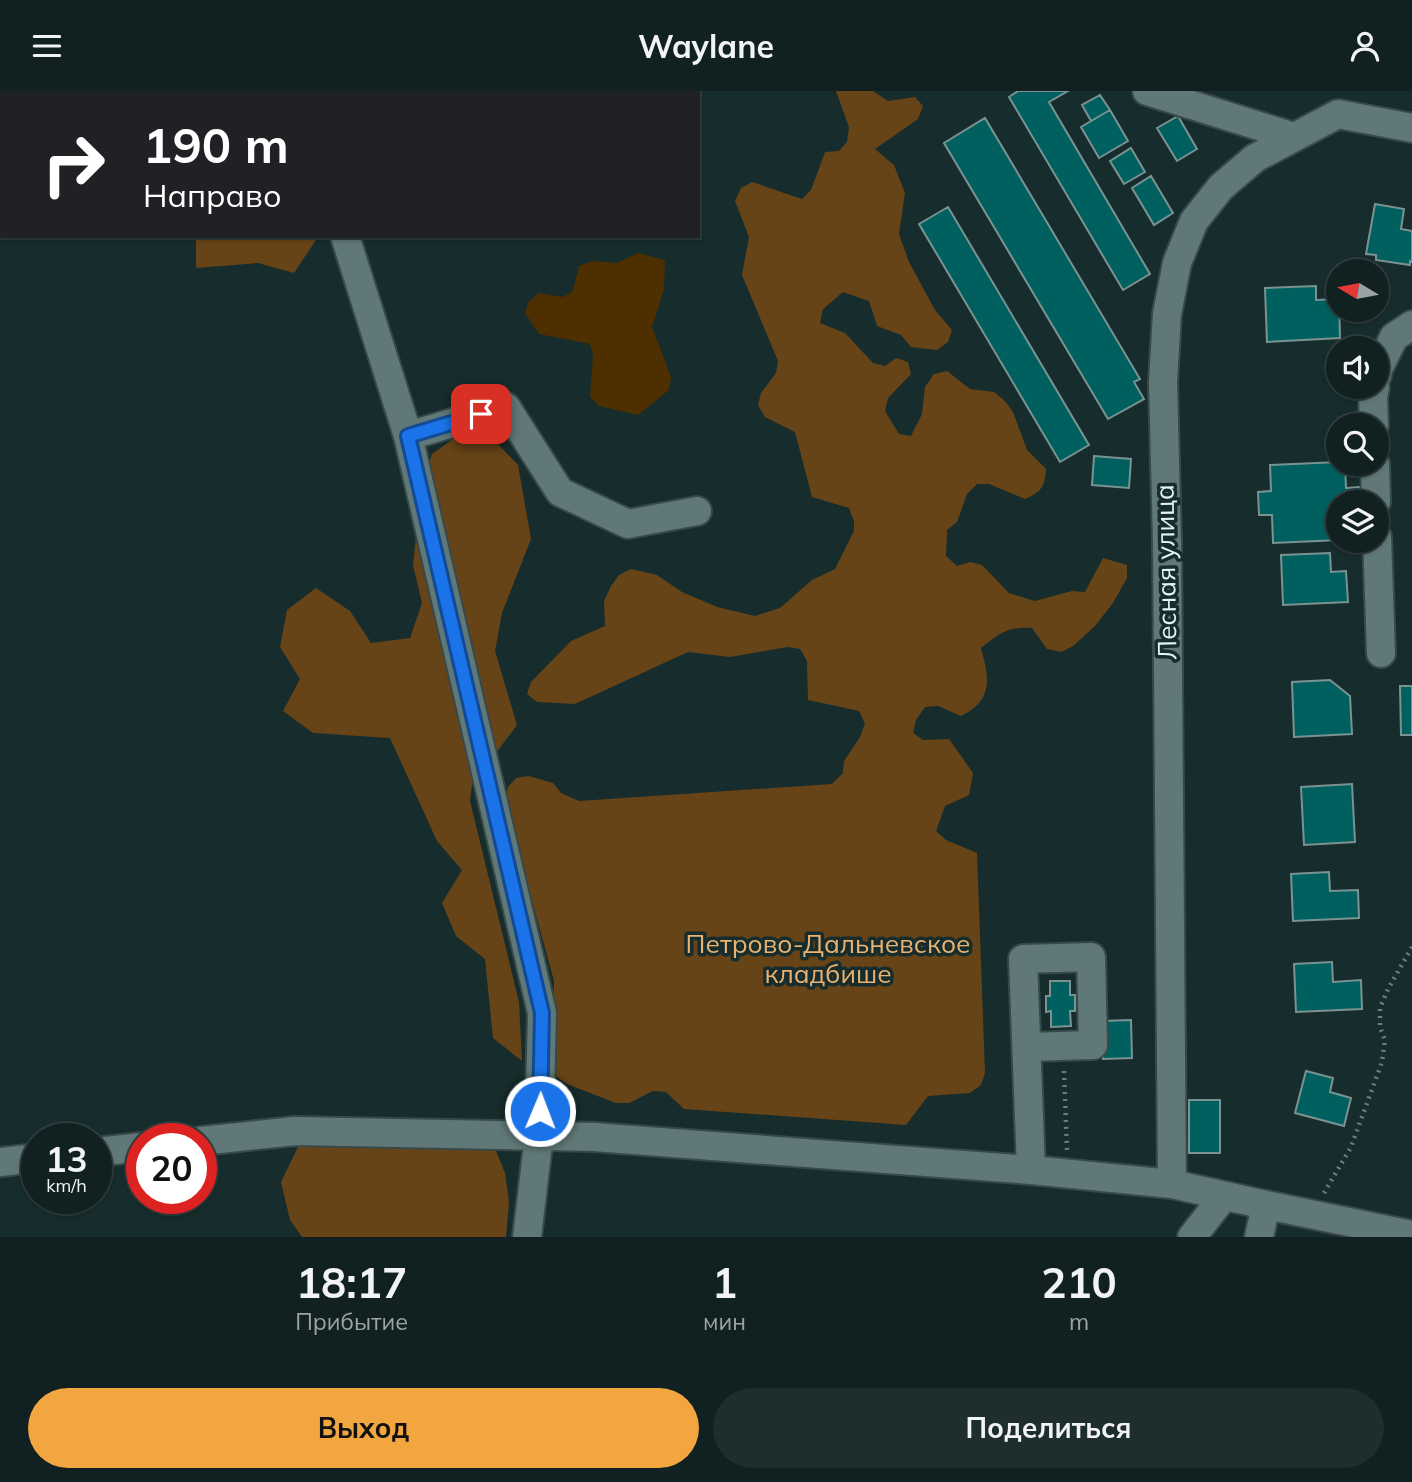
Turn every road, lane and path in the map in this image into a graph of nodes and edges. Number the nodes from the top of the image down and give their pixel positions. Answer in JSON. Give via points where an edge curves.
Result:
{"nodes":[{"id":1,"x":1147,"y":91,"type":"edge"},
{"id":2,"x":1338,"y":103,"type":"edge"},
{"id":3,"x":1412,"y":128,"type":"edge"},
{"id":4,"x":1294,"y":137,"type":"junction"},
{"id":5,"x":346,"y":238,"type":"edge"},
{"id":6,"x":1412,"y":325,"type":"edge"},
{"id":7,"x":1389,"y":347,"type":"edge"},
{"id":8,"x":408,"y":436,"type":"junction"},
{"id":9,"x":697,"y":511,"type":"dead end"},
{"id":10,"x":1378,"y":553,"type":"edge"},
{"id":11,"x":1381,"y":653,"type":"dead end"},
{"id":12,"x":1412,"y":947,"type":"edge"},
{"id":13,"x":1063,"y":1045,"type":"junction"},
{"id":14,"x":1027,"y":1047,"type":"junction"},
{"id":15,"x":540,"y":1136,"type":"junction"},
{"id":16,"x":217,"y":1139,"type":"edge"},
{"id":17,"x":21,"y":1160,"type":"edge"},
{"id":18,"x":0,"y":1162,"type":"edge"},
{"id":19,"x":1031,"y":1170,"type":"junction"},
{"id":20,"x":1068,"y":1174,"type":"junction"},
{"id":21,"x":1172,"y":1184,"type":"junction"},
{"id":22,"x":1224,"y":1196,"type":"junction"},
{"id":23,"x":1266,"y":1205,"type":"junction"},
{"id":24,"x":1317,"y":1215,"type":"junction"},
{"id":25,"x":1412,"y":1235,"type":"edge"},
{"id":26,"x":527,"y":1237,"type":"edge"},
{"id":27,"x":1192,"y":1237,"type":"edge"},
{"id":28,"x":1259,"y":1237,"type":"edge"}],
"edges":[{"from":1,"to":4,"type":"street"},
{"from":2,"to":3,"type":"street","name":"Лесная улица"},
{"from":2,"to":4,"type":"street","name":"Лесная улица"},
{"from":4,"to":21,"type":"street","name":"Лесная улица","via":[[1255,158],[1221,187],[1194,221],[1177,263],[1167,314],[1163,382]]},
{"from":5,"to":8,"type":"street"},
{"from":6,"to":7,"type":"street","via":[[1394,337]]},
{"from":8,"to":9,"type":"street","via":[[506,407],[560,492],[628,524]]},
{"from":8,"to":15,"type":"street","via":[[542,1013]]},
{"from":10,"to":11,"type":"street"},
{"from":12,"to":24,"type":"path","via":[[1380,1007],[1385,1040],[1379,1072],[1351,1147],[1326,1188]]},
{"from":13,"to":14,"type":"street"},
{"from":13,"to":14,"type":"street","via":[[1093,1045],[1091,957],[1023,959]]},
{"from":13,"to":20,"type":"path"},
{"from":14,"to":19,"type":"street"},
{"from":15,"to":16,"type":"street","via":[[295,1131]]},
{"from":15,"to":19,"type":"street"},
{"from":15,"to":26,"type":"street"},
{"from":17,"to":18,"type":"street"},
{"from":19,"to":20,"type":"street"},
{"from":20,"to":21,"type":"street"},
{"from":21,"to":22,"type":"street"},
{"from":22,"to":23,"type":"street"},
{"from":22,"to":27,"type":"street"},
{"from":23,"to":24,"type":"street"},
{"from":23,"to":28,"type":"street"},
{"from":24,"to":25,"type":"street"}]}
